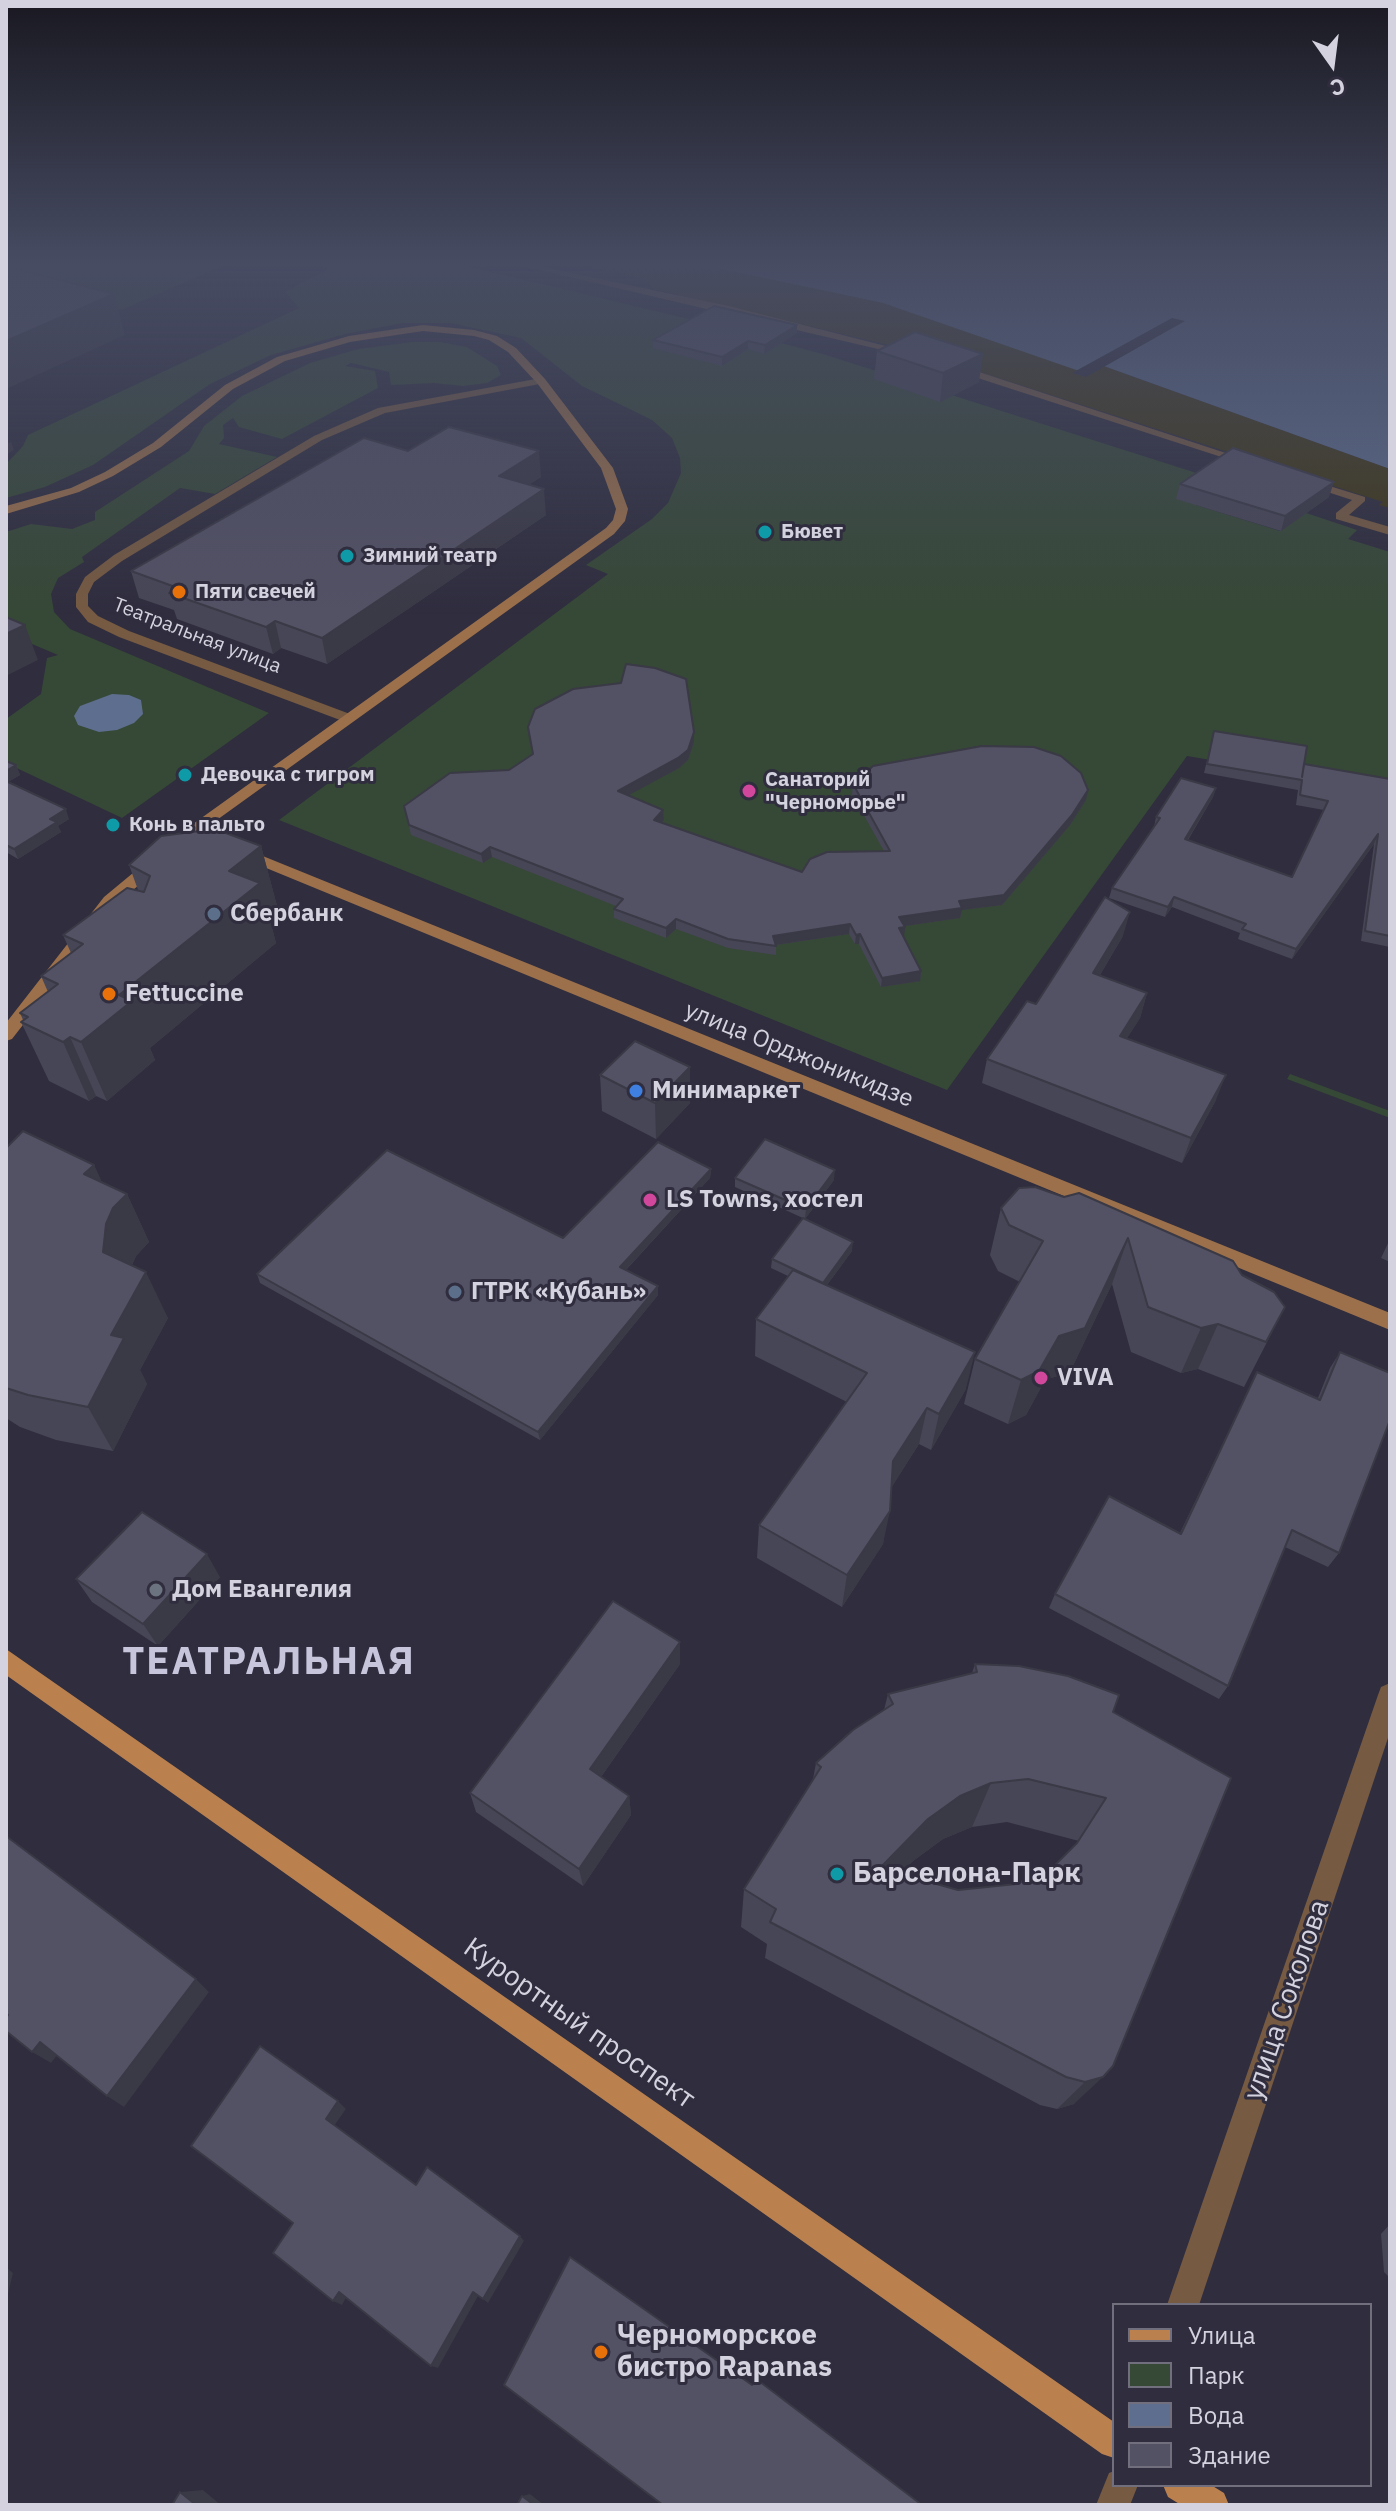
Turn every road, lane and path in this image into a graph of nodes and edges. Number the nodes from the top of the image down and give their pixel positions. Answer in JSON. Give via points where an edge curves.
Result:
{"nodes":[{"id":1,"x":240,"y":381,"type":"edge"},
{"id":2,"x":518,"y":381,"type":"edge"},
{"id":3,"x":541,"y":381,"type":"edge"},
{"id":4,"x":995,"y":381,"type":"edge"},
{"id":5,"x":1258,"y":466,"type":"edge"},
{"id":6,"x":1288,"y":475,"type":"edge"},
{"id":7,"x":6,"y":510,"type":"edge"},
{"id":8,"x":1390,"y":531,"type":"edge"},
{"id":9,"x":345,"y":717,"type":"junction"},
{"id":10,"x":191,"y":832,"type":"junction"},
{"id":11,"x":6,"y":1035,"type":"edge"},
{"id":12,"x":1390,"y":1322,"type":"edge"},
{"id":13,"x":6,"y":1661,"type":"edge"},
{"id":14,"x":1390,"y":1695,"type":"edge"},
{"id":15,"x":1184,"y":2303,"type":"edge"},
{"id":16,"x":1112,"y":2441,"type":"edge"},
{"id":17,"x":1183,"y":2487,"type":"edge"},
{"id":18,"x":1212,"y":2505,"type":"edge"}],
"edges":[{"from":1,"to":7,"type":"main road","via":[[157,445],[109,474]]},
{"from":2,"to":9,"type":"street","name":"Театральная улица","via":[[382,410],[318,438],[118,558],[89,580],[82,594],[82,607],[93,619],[124,634]]},
{"from":3,"to":9,"type":"main road","via":[[607,468],[621,501],[619,521]]},
{"from":4,"to":5,"type":"street"},
{"from":6,"to":8,"type":"street","via":[[1361,499],[1340,516]]},
{"from":9,"to":10,"type":"main road"},
{"from":10,"to":11,"type":"main road","via":[[110,901]]},
{"from":10,"to":12,"type":"main road","name":"улица Орджоникидзе"},
{"from":13,"to":16,"type":"main road","name":"Курортный проспект"},
{"from":14,"to":15,"type":"street","name":"улица Соколова"},
{"from":17,"to":18,"type":"main road"}]}
